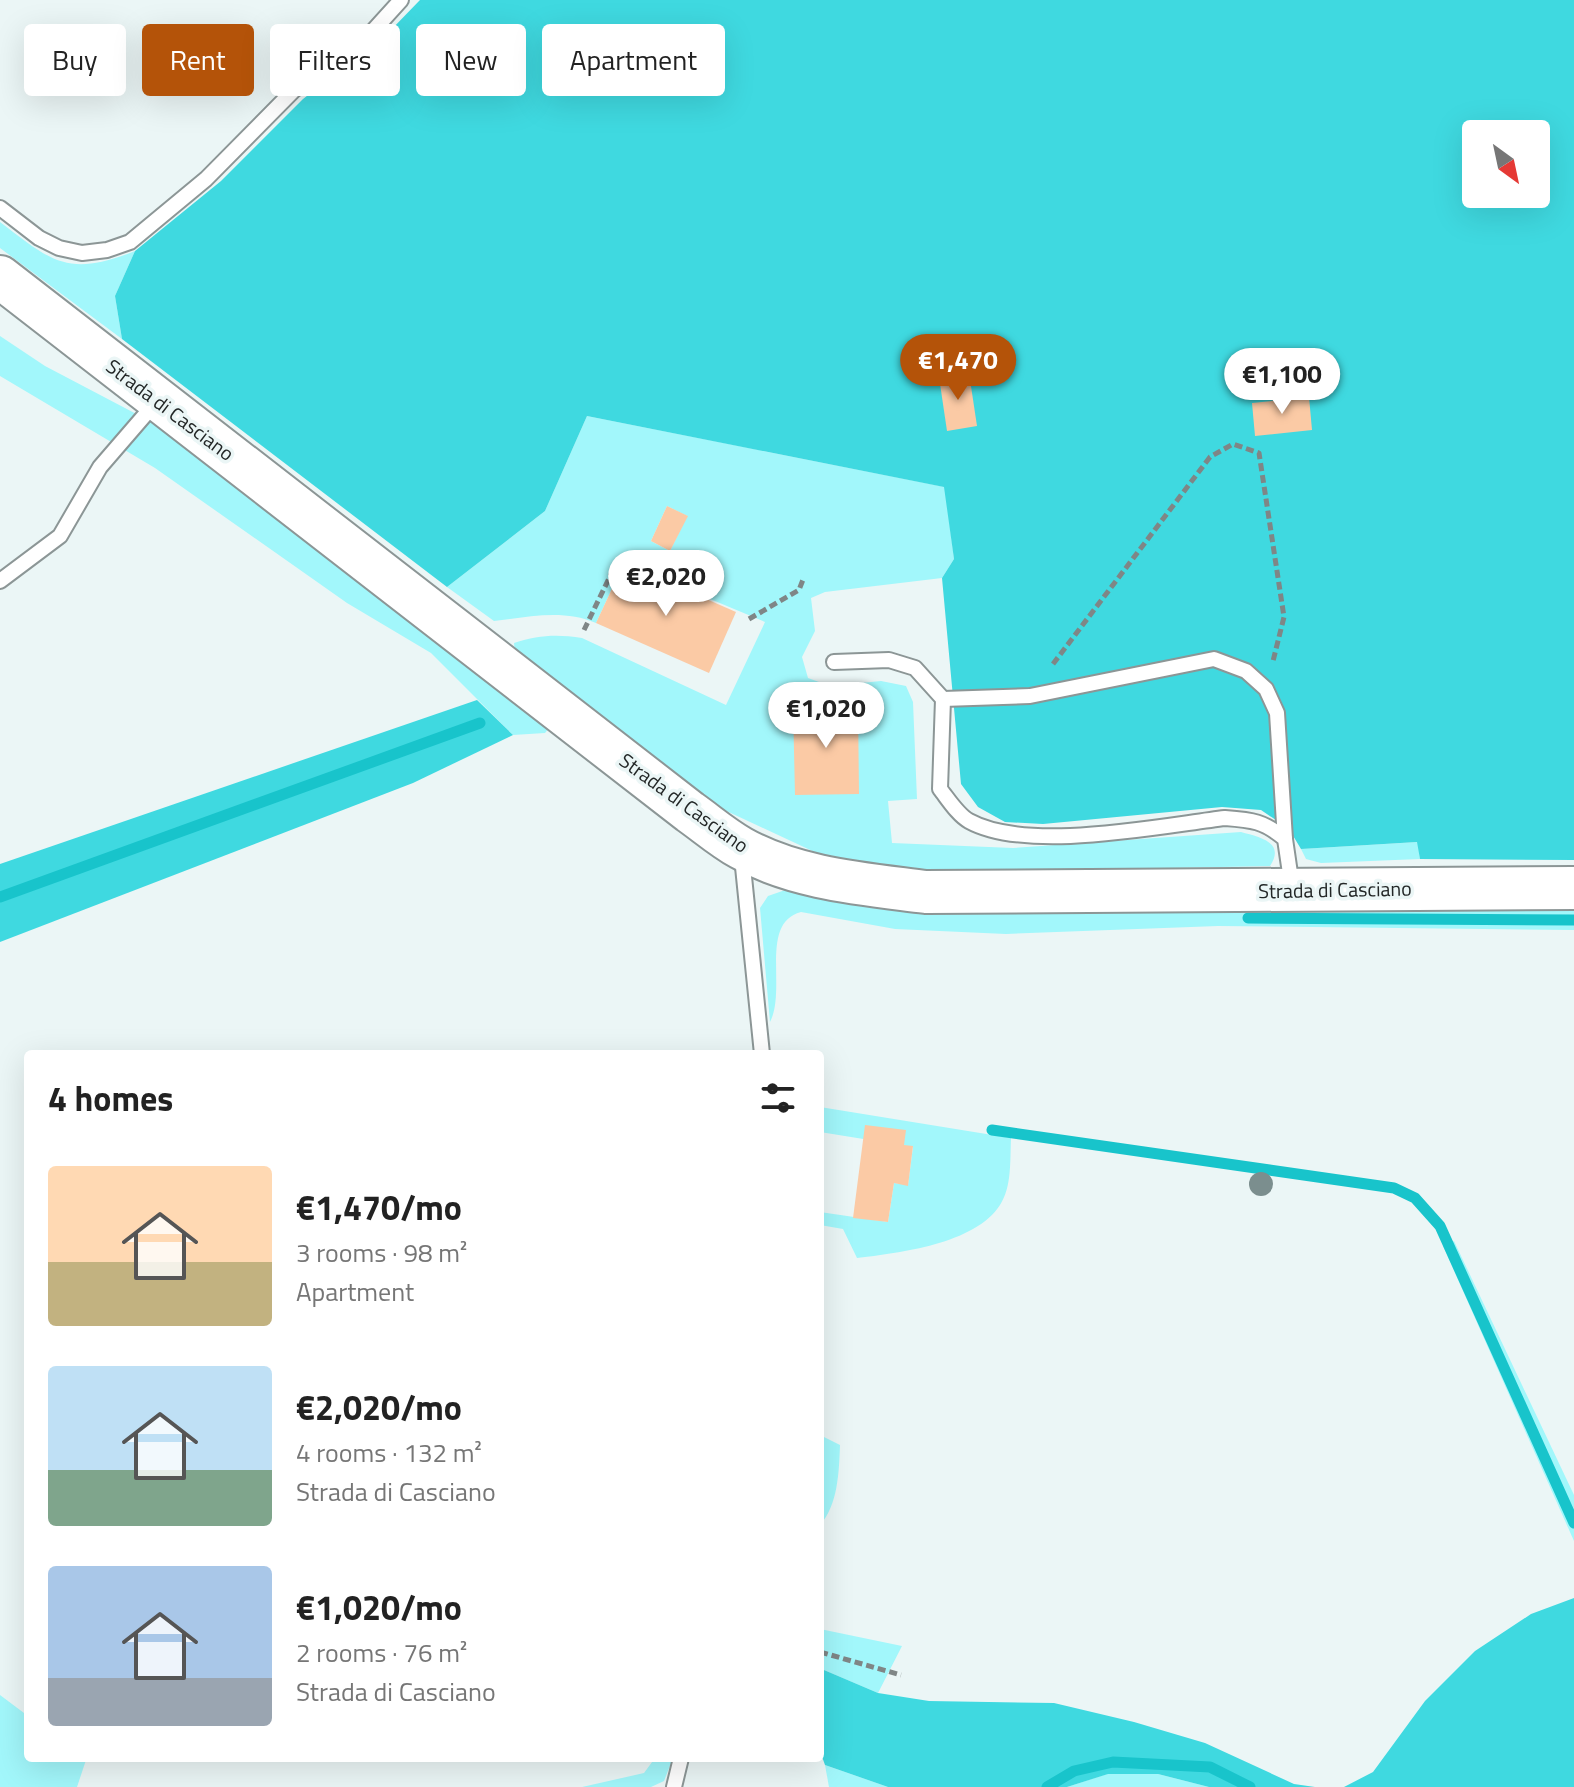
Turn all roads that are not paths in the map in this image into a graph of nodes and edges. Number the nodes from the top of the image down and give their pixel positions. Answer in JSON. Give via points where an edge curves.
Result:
{"nodes":[{"id":1,"x":401,"y":0,"type":"edge"},
{"id":2,"x":0,"y":208,"type":"edge"},
{"id":3,"x":0,"y":277,"type":"edge"},
{"id":4,"x":157,"y":400,"type":"junction"},
{"id":5,"x":0,"y":581,"type":"edge"},
{"id":6,"x":834,"y":662,"type":"dead end"},
{"id":7,"x":943,"y":699,"type":"junction"},
{"id":8,"x":1285,"y":839,"type":"junction"},
{"id":9,"x":741,"y":848,"type":"junction"},
{"id":10,"x":1574,"y":888,"type":"edge"},
{"id":11,"x":1293,"y":891,"type":"junction"},
{"id":12,"x":762,"y":1050,"type":"edge"},
{"id":13,"x":680,"y":1762,"type":"edge"},
{"id":14,"x":674,"y":1787,"type":"edge"}],
"edges":[{"from":1,"to":2,"type":"lane","via":[[372,32],[294,90],[206,179],[130,242],[82,253],[59,248]]},
{"from":3,"to":4,"type":"street","name":"Strada di Casciano"},
{"from":4,"to":5,"type":"lane","via":[[100,467],[60,536]]},
{"from":4,"to":9,"type":"street","name":"Strada di Casciano"},
{"from":6,"to":7,"type":"lane","via":[[889,660],[915,668]]},
{"from":7,"to":8,"type":"lane","via":[[940,789],[967,820],[1001,832],[1042,837],[1225,818],[1261,822]]},
{"from":7,"to":8,"type":"lane","via":[[1030,696],[1214,659],[1246,671],[1266,689],[1277,713]]},
{"from":8,"to":11,"type":"lane"},
{"from":9,"to":11,"type":"street","name":"Strada di Casciano","via":[[793,869],[926,892]]},
{"from":9,"to":12,"type":"lane"},
{"from":10,"to":11,"type":"street","name":"Strada di Casciano"},
{"from":13,"to":14,"type":"lane"}]}
